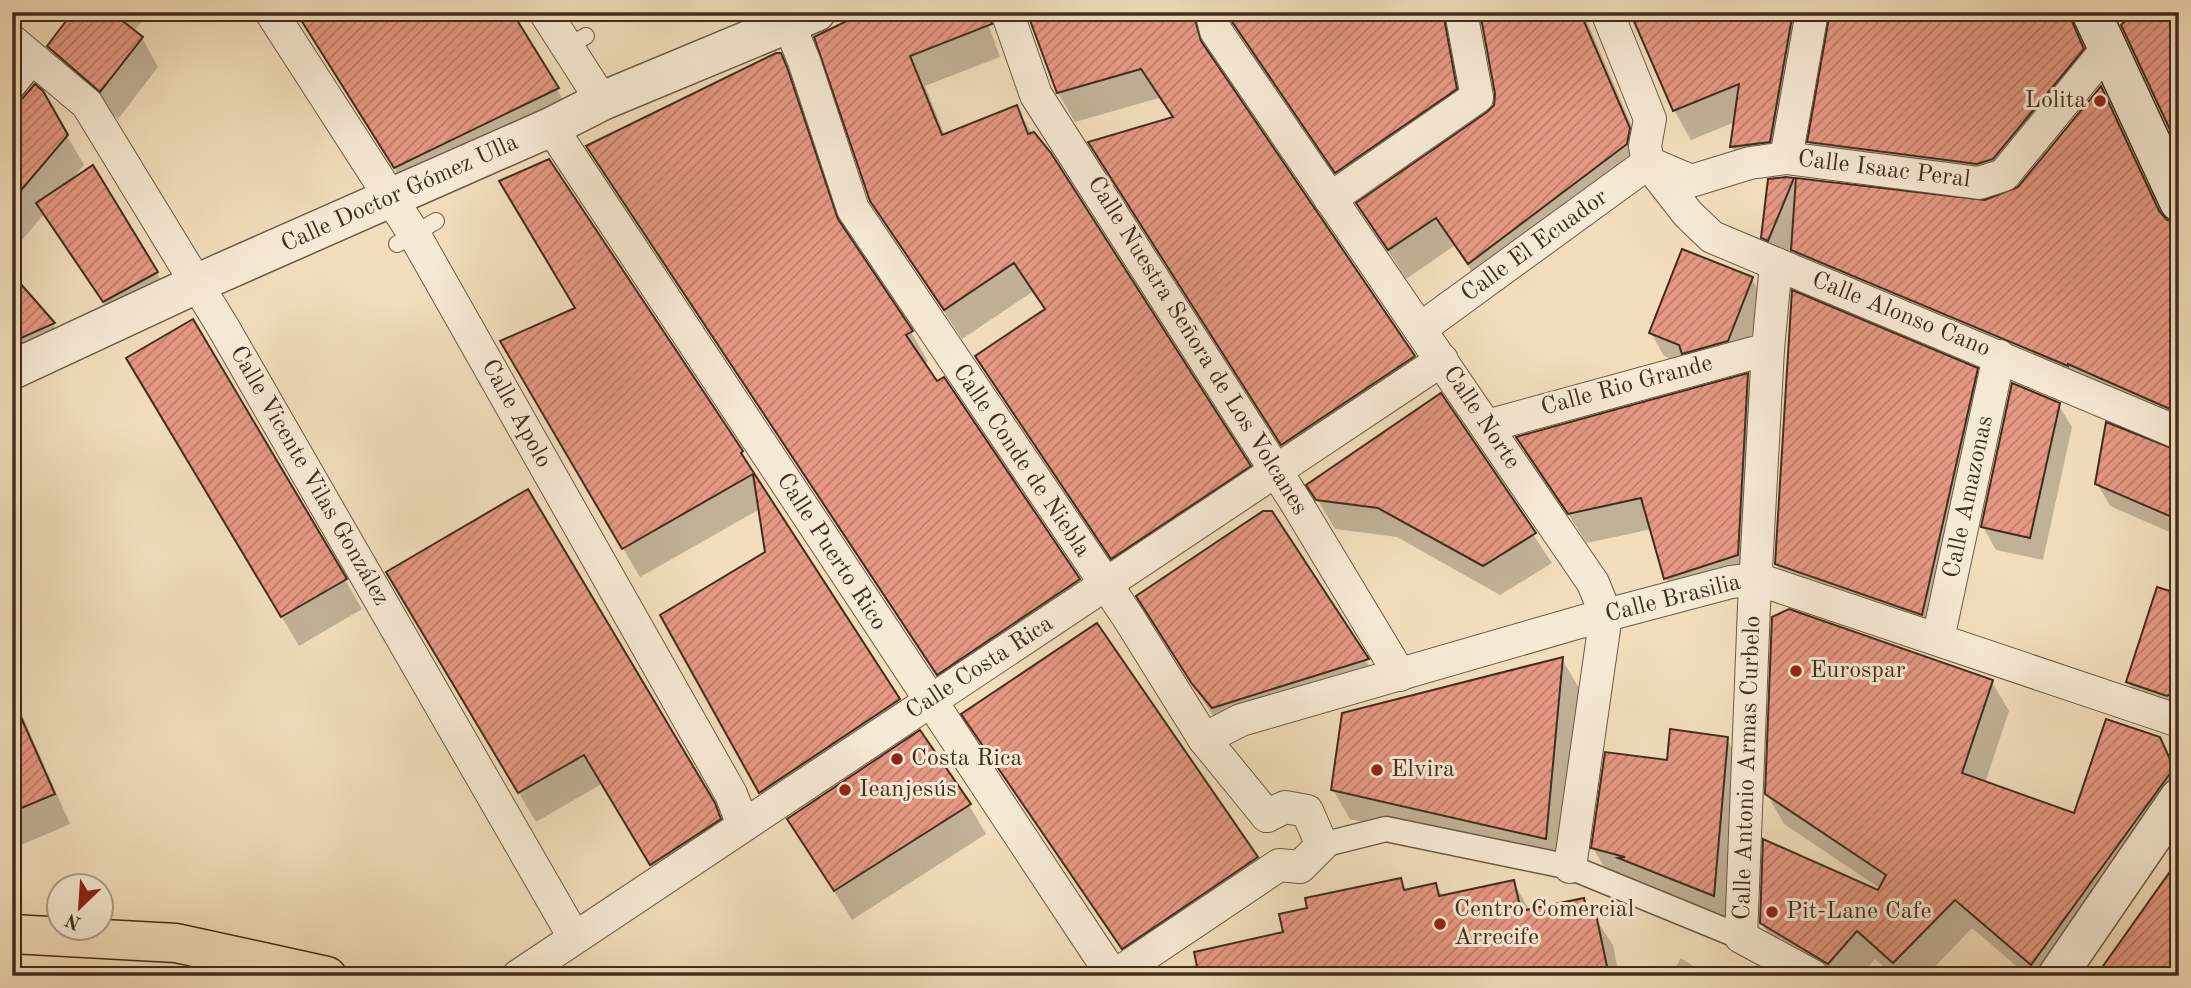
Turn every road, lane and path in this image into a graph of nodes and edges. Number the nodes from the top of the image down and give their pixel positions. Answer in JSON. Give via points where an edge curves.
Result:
{"nodes":[{"id":1,"x":271,"y":12,"type":"edge"},
{"id":2,"x":545,"y":12,"type":"edge"},
{"id":3,"x":1007,"y":12,"type":"edge"},
{"id":4,"x":1211,"y":12,"type":"edge"},
{"id":5,"x":1461,"y":12,"type":"edge"},
{"id":6,"x":1606,"y":12,"type":"edge"},
{"id":7,"x":1812,"y":12,"type":"edge"},
{"id":8,"x":2091,"y":12,"type":"edge"},
{"id":9,"x":796,"y":16,"type":"edge"},
{"id":10,"x":2108,"y":48,"type":"junction"},
{"id":11,"x":24,"y":50,"type":"edge"},
{"id":12,"x":12,"y":88,"type":"edge"},
{"id":13,"x":602,"y":101,"type":"junction"},
{"id":14,"x":551,"y":127,"type":"junction"},
{"id":15,"x":1786,"y":158,"type":"junction"},
{"id":16,"x":1648,"y":163,"type":"junction"},
{"id":17,"x":391,"y":197,"type":"junction"},
{"id":18,"x":1330,"y":199,"type":"junction"},
{"id":19,"x":2179,"y":202,"type":"edge"},
{"id":20,"x":1776,"y":264,"type":"junction"},
{"id":21,"x":198,"y":284,"type":"junction"},
{"id":22,"x":1420,"y":329,"type":"junction"},
{"id":23,"x":1768,"y":349,"type":"junction"},
{"id":24,"x":1999,"y":356,"type":"junction"},
{"id":25,"x":1441,"y":360,"type":"junction"},
{"id":26,"x":12,"y":370,"type":"edge"},
{"id":27,"x":1487,"y":426,"type":"junction"},
{"id":28,"x":2179,"y":433,"type":"edge"},
{"id":29,"x":1276,"y":472,"type":"junction"},
{"id":30,"x":1757,"y":579,"type":"junction"},
{"id":31,"x":1104,"y":586,"type":"junction"},
{"id":32,"x":1606,"y":615,"type":"junction"},
{"id":33,"x":1938,"y":639,"type":"junction"},
{"id":34,"x":1400,"y":675,"type":"junction"},
{"id":35,"x":931,"y":702,"type":"junction"},
{"id":36,"x":2179,"y":721,"type":"edge"},
{"id":37,"x":1204,"y":738,"type":"junction"},
{"id":38,"x":2179,"y":798,"type":"edge"},
{"id":39,"x":1267,"y":816,"type":"junction"},
{"id":40,"x":743,"y":825,"type":"junction"},
{"id":41,"x":1322,"y":845,"type":"junction"},
{"id":42,"x":1279,"y":865,"type":"junction"},
{"id":43,"x":1570,"y":867,"type":"junction"},
{"id":44,"x":12,"y":934,"type":"edge"},
{"id":45,"x":574,"y":937,"type":"junction"},
{"id":46,"x":1741,"y":937,"type":"junction"},
{"id":47,"x":2068,"y":972,"type":"edge"},
{"id":48,"x":327,"y":976,"type":"edge"},
{"id":49,"x":518,"y":976,"type":"edge"},
{"id":50,"x":1113,"y":976,"type":"edge"},
{"id":51,"x":1813,"y":976,"type":"edge"}],
"edges":[{"from":1,"to":17,"type":"street","name":"Calle Apolo"},
{"from":2,"to":13,"type":"street","via":[[576,41]]},
{"from":3,"to":29,"type":"street","name":"Calle Nuestra Señora de Los Volcanes","via":[[1036,95]]},
{"from":4,"to":18,"type":"street","name":"Calle Norte","via":[[1216,31]]},
{"from":5,"to":18,"type":"street","via":[[1477,97]]},
{"from":6,"to":16,"type":"street","via":[[1650,119],[1645,146]]},
{"from":7,"to":15,"type":"street"},
{"from":8,"to":10,"type":"street"},
{"from":9,"to":13,"type":"street","name":"Calle Doctor Gómez Ulla"},
{"from":9,"to":31,"type":"street","name":"Calle Conde de Niebla","via":[[853,209]]},
{"from":10,"to":15,"type":"street","name":"Calle Isaac Peral","via":[[2004,175],[1979,183]]},
{"from":10,"to":19,"type":"street"},
{"from":11,"to":12,"type":"street"},
{"from":11,"to":21,"type":"street","name":"Calle Vicente Vilas González","via":[[87,104]]},
{"from":13,"to":14,"type":"street","name":"Calle Doctor Gómez Ulla"},
{"from":14,"to":17,"type":"street","name":"Calle Doctor Gómez Ulla"},
{"from":14,"to":35,"type":"street","name":"Calle Puerto Rico"},
{"from":15,"to":16,"type":"street","name":"Calle Isaac Peral","via":[[1750,163],[1691,181]]},
{"from":16,"to":20,"type":"street","name":"Calle Alonso Cano","via":[[1712,237]]},
{"from":16,"to":22,"type":"street","name":"Calle El Ecuador"},
{"from":17,"to":21,"type":"street","name":"Calle Doctor Gómez Ulla"},
{"from":17,"to":40,"type":"street","name":"Calle Apolo","via":[[416,233],[731,794]]},
{"from":18,"to":22,"type":"street","name":"Calle Norte"},
{"from":20,"to":23,"type":"street","name":"Calle Antonio Armas Curbelo"},
{"from":20,"to":24,"type":"street","name":"Calle Alonso Cano"},
{"from":21,"to":26,"type":"street","name":"Calle Doctor Gómez Ulla"},
{"from":21,"to":45,"type":"street","name":"Calle Vicente Vilas González"},
{"from":22,"to":25,"type":"street","name":"Calle Norte"},
{"from":23,"to":27,"type":"street","name":"Calle Rio Grande"},
{"from":23,"to":30,"type":"street","name":"Calle Antonio Armas Curbelo"},
{"from":24,"to":28,"type":"street","name":"Calle Alonso Cano"},
{"from":24,"to":33,"type":"street","name":"Calle Amazonas"},
{"from":25,"to":27,"type":"street","name":"Calle Norte"},
{"from":25,"to":29,"type":"street","name":"Calle Costa Rica"},
{"from":27,"to":32,"type":"street","name":"Calle Norte","via":[[1593,583]]},
{"from":29,"to":31,"type":"street","name":"Calle Costa Rica"},
{"from":29,"to":34,"type":"street","name":"Calle Nuestra Señora de Los Volcanes"},
{"from":30,"to":32,"type":"street","name":"Calle Brasilia"},
{"from":30,"to":33,"type":"street","name":"Calle Brasilia"},
{"from":30,"to":46,"type":"street","name":"Calle Antonio Armas Curbelo"},
{"from":31,"to":35,"type":"street","name":"Calle Costa Rica"},
{"from":31,"to":37,"type":"street","name":"Calle Conde de Niebla"},
{"from":32,"to":34,"type":"street","name":"Calle Brasilia"},
{"from":32,"to":43,"type":"street"},
{"from":33,"to":36,"type":"street","name":"Calle Brasilia"},
{"from":34,"to":37,"type":"street","name":"Calle Brasilia","via":[[1241,720]]},
{"from":35,"to":40,"type":"street","name":"Calle Costa Rica"},
{"from":35,"to":50,"type":"street","name":"Calle Puerto Rico"},
{"from":37,"to":39,"type":"street","name":"Calle Conde de Niebla"},
{"from":38,"to":47,"type":"street"},
{"from":39,"to":41,"type":"street","via":[[1285,807],[1307,811]]},
{"from":39,"to":42,"type":"street","via":[[1267,845]]},
{"from":40,"to":45,"type":"street","name":"Calle Costa Rica"},
{"from":41,"to":42,"type":"street","via":[[1300,867]]},
{"from":41,"to":43,"type":"street","via":[[1386,829]]},
{"from":42,"to":50,"type":"street"},
{"from":43,"to":46,"type":"street"},
{"from":44,"to":48,"type":"main road","via":[[176,943]]},
{"from":45,"to":49,"type":"street","name":"Calle Costa Rica"},
{"from":46,"to":51,"type":"street"}]}
